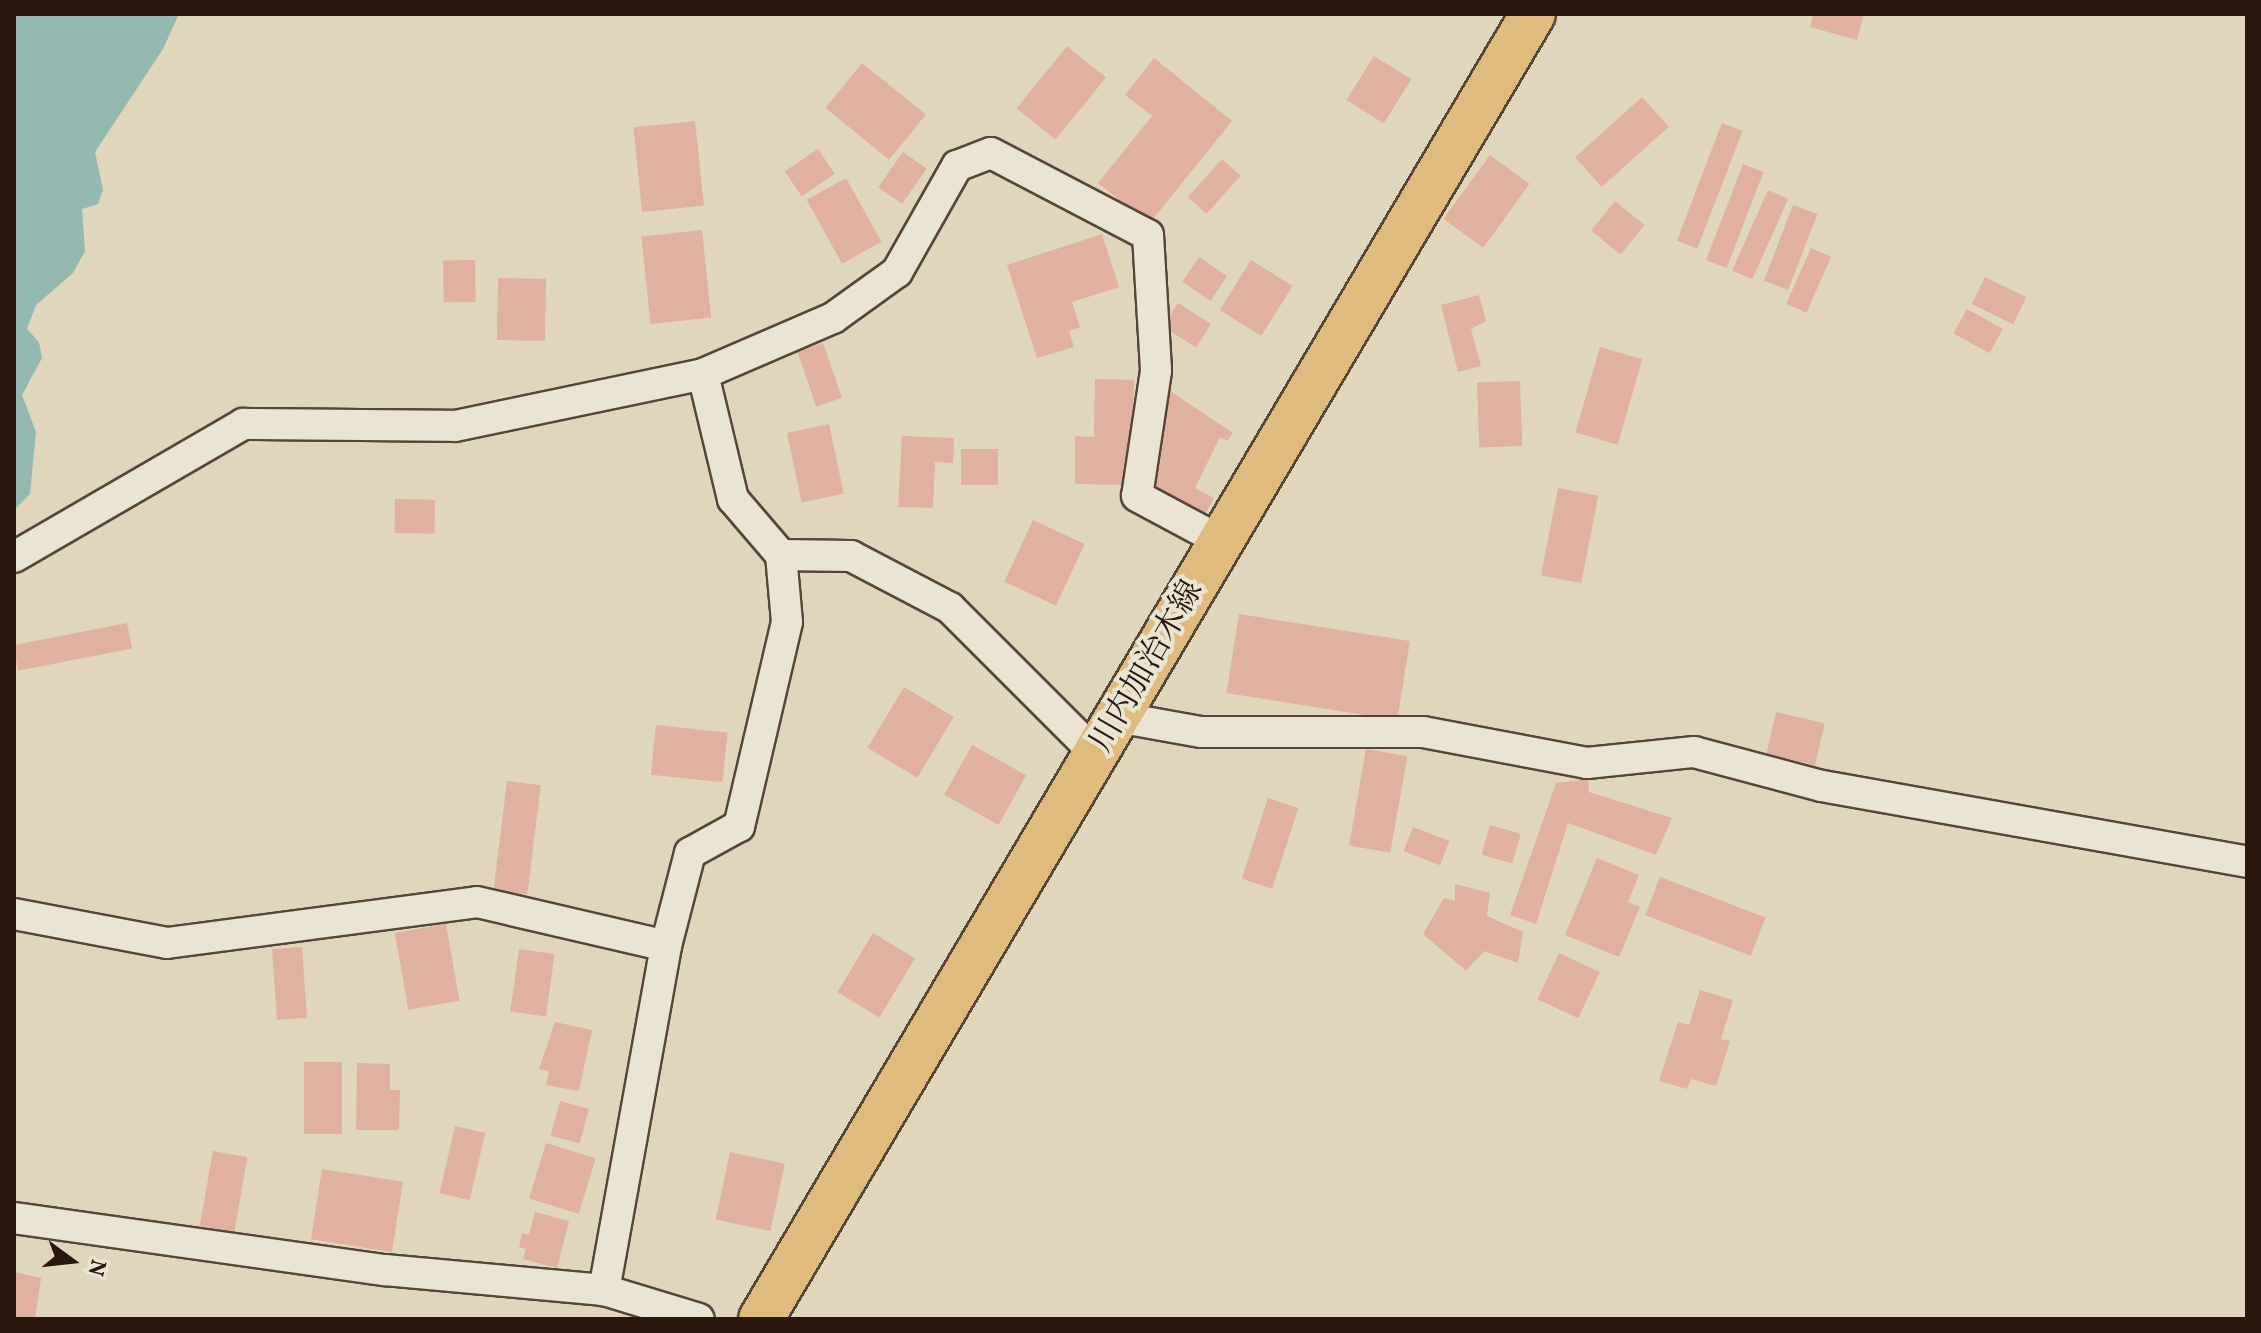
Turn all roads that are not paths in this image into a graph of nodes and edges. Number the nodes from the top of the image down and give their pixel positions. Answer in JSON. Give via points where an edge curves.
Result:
{"nodes":[{"id":1,"x":1533,"y":14,"type":"edge"},
{"id":2,"x":703,"y":374,"type":"junction"},
{"id":3,"x":1221,"y":541,"type":"junction"},
{"id":4,"x":781,"y":555,"type":"junction"},
{"id":5,"x":14,"y":557,"type":"edge"},
{"id":6,"x":1117,"y":717,"type":"junction"},
{"id":7,"x":1097,"y":755,"type":"junction"},
{"id":8,"x":2247,"y":862,"type":"edge"},
{"id":9,"x":14,"y":914,"type":"edge"},
{"id":10,"x":666,"y":946,"type":"junction"},
{"id":11,"x":14,"y":1218,"type":"edge"},
{"id":12,"x":604,"y":1290,"type":"junction"},
{"id":13,"x":699,"y":1319,"type":"edge"},
{"id":14,"x":761,"y":1319,"type":"edge"}],
"edges":[{"from":1,"to":3,"type":"main road","name":"川内加治木線"},
{"from":2,"to":3,"type":"street","via":[[833,318],[897,272],[957,166],[991,153],[1148,235],[1156,371],[1137,496]]},
{"from":2,"to":4,"type":"street","via":[[733,499]]},
{"from":2,"to":5,"type":"street","via":[[455,426],[243,424]]},
{"from":3,"to":6,"type":"main road","name":"川内加治木線"},
{"from":4,"to":7,"type":"street","via":[[851,556],[950,608]]},
{"from":4,"to":10,"type":"street","via":[[787,622],[739,826],[690,853]]},
{"from":6,"to":7,"type":"main road","name":"川内加治木線"},
{"from":6,"to":8,"type":"street","via":[[1201,732],[1423,732],[1587,763],[1694,752],[1822,786]]},
{"from":7,"to":14,"type":"main road","name":"川内加治木線"},
{"from":9,"to":10,"type":"street","via":[[167,943],[477,902]]},
{"from":10,"to":12,"type":"street"},
{"from":11,"to":12,"type":"street","via":[[385,1270]]},
{"from":12,"to":13,"type":"street"}]}
